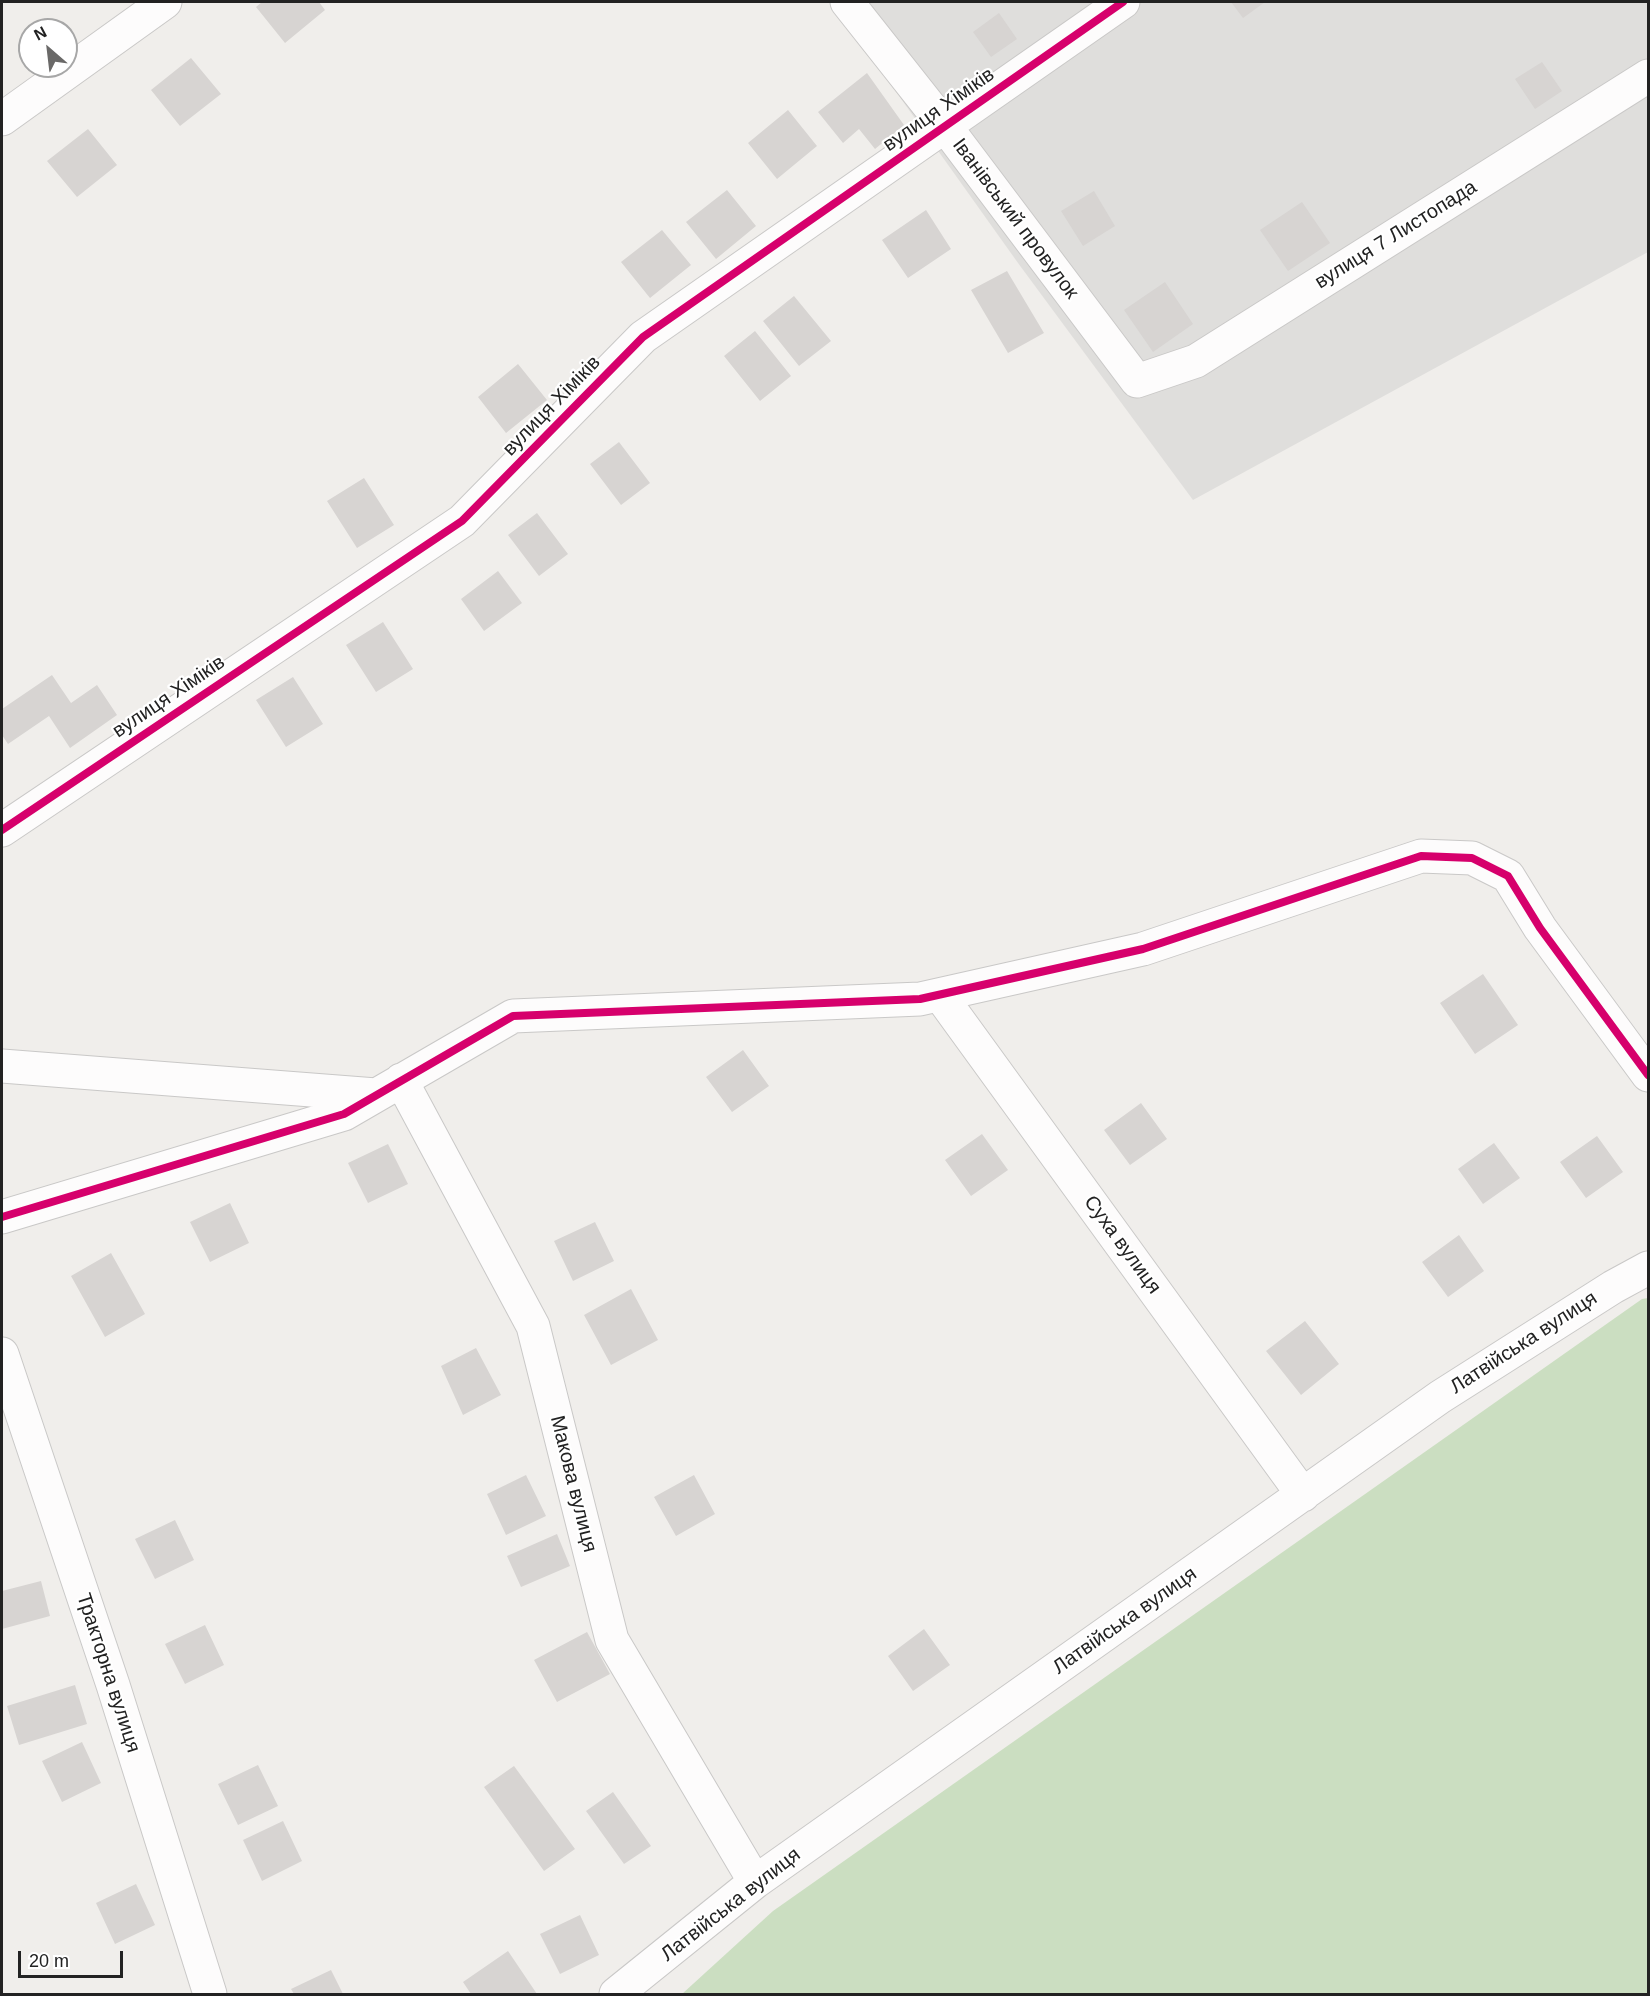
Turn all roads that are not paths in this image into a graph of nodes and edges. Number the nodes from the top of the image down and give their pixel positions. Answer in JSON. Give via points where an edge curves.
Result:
{"nodes":[{"id":1,"x":165,"y":2,"type":"edge"},
{"id":2,"x":847,"y":2,"type":"edge"},
{"id":3,"x":1123,"y":2,"type":"edge"},
{"id":4,"x":1648,"y":76,"type":"edge"},
{"id":5,"x":2,"y":119,"type":"edge"},
{"id":6,"x":945,"y":126,"type":"junction"},
{"id":7,"x":1137,"y":381,"type":"joint"},
{"id":8,"x":2,"y":830,"type":"edge"},
{"id":9,"x":940,"y":995,"type":"junction"},
{"id":10,"x":2,"y":1066,"type":"edge"},
{"id":11,"x":1648,"y":1075,"type":"edge"},
{"id":12,"x":388,"y":1088,"type":"junction"},
{"id":13,"x":2,"y":1217,"type":"edge"},
{"id":14,"x":1648,"y":1268,"type":"edge"},
{"id":15,"x":2,"y":1354,"type":"edge"},
{"id":16,"x":1303,"y":1495,"type":"junction"},
{"id":17,"x":755,"y":1882,"type":"junction"},
{"id":18,"x":210,"y":1995,"type":"edge"},
{"id":19,"x":616,"y":1995,"type":"edge"}],
"edges":[{"from":1,"to":5,"type":"street"},
{"from":2,"to":6,"type":"street","name":"Іванівський провулок"},
{"from":3,"to":6,"type":"street","name":"вулиця Хіміків"},
{"from":4,"to":7,"type":"street","name":"вулиця 7 Листопада","via":[[1196,361]]},
{"from":6,"to":7,"type":"street","name":"Іванівський провулок"},
{"from":6,"to":8,"type":"street","name":"вулиця Хіміків","via":[[643,337],[462,521]]},
{"from":9,"to":11,"type":"street","via":[[1143,950],[1421,856],[1472,858],[1508,876],[1540,928]]},
{"from":9,"to":12,"type":"street","via":[[920,999],[513,1016]]},
{"from":9,"to":16,"type":"street","name":"Суха вулиця"},
{"from":10,"to":12,"type":"street"},
{"from":12,"to":13,"type":"street","via":[[344,1114]]},
{"from":12,"to":17,"type":"street","name":"Макова вулиця","via":[[533,1326],[612,1640]]},
{"from":14,"to":16,"type":"street","name":"Латвійська вулиця","via":[[1440,1397]]},
{"from":15,"to":18,"type":"street","name":"Тракторна вулиця","via":[[113,1685]]},
{"from":16,"to":17,"type":"street","name":"Латвійська вулиця"},
{"from":17,"to":19,"type":"street","name":"Латвійська вулиця"}]}
